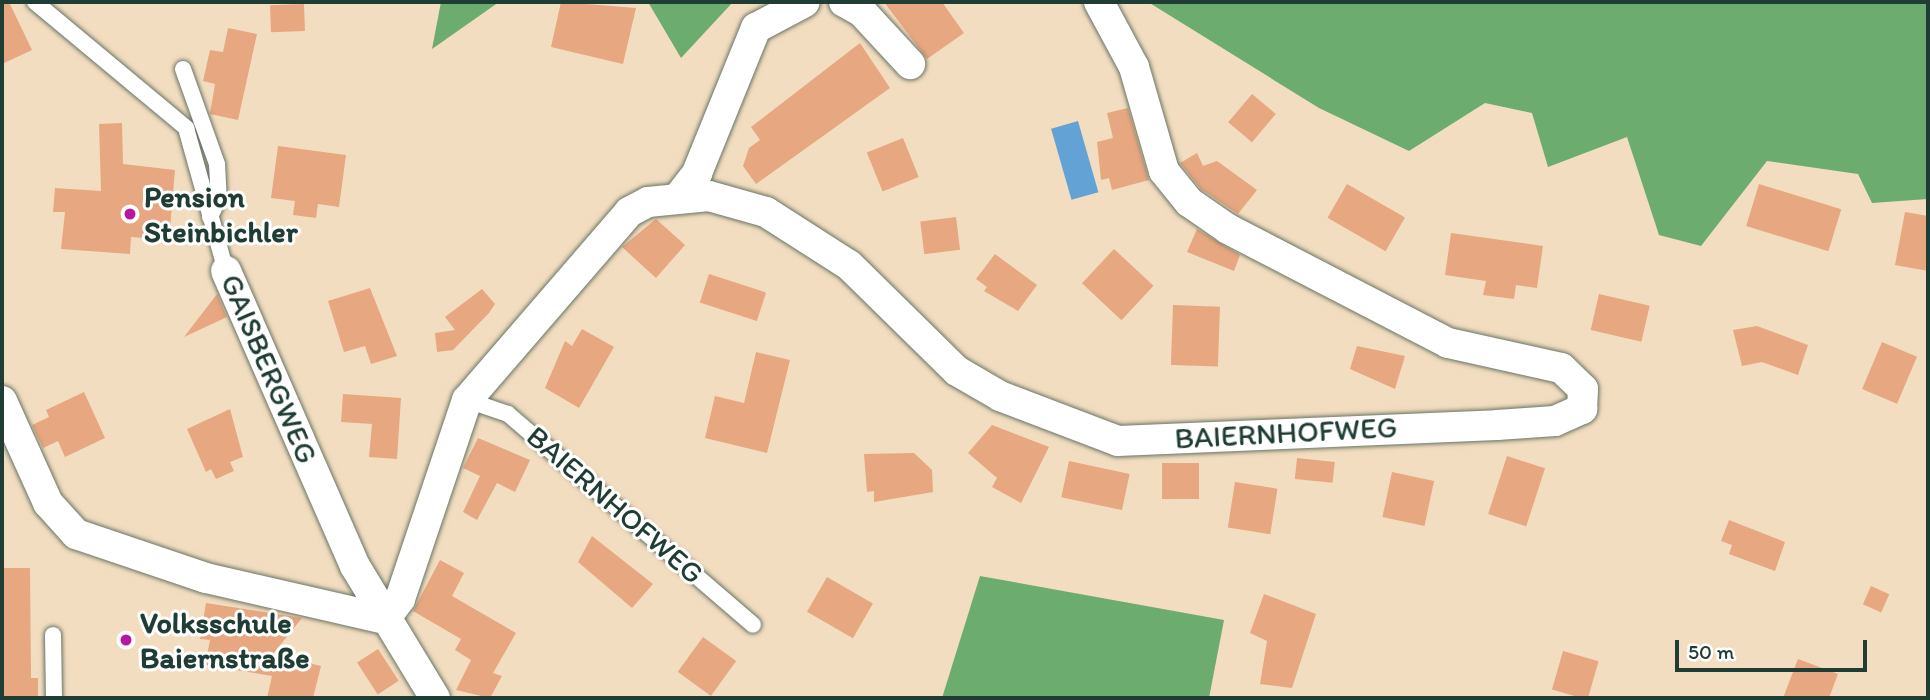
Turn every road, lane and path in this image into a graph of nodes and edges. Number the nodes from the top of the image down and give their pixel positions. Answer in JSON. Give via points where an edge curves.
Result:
{"nodes":[{"id":1,"x":35,"y":2,"type":"edge"},
{"id":2,"x":805,"y":2,"type":"edge"},
{"id":3,"x":844,"y":2,"type":"edge"},
{"id":4,"x":1099,"y":2,"type":"edge"},
{"id":5,"x":910,"y":64,"type":"dead end"},
{"id":6,"x":183,"y":69,"type":"dead end"},
{"id":7,"x":677,"y":199,"type":"junction"},
{"id":8,"x":210,"y":217,"type":"junction"},
{"id":9,"x":226,"y":271,"type":"joint"},
{"id":10,"x":467,"y":400,"type":"junction"},
{"id":11,"x":2,"y":401,"type":"edge"},
{"id":12,"x":385,"y":619,"type":"junction"},
{"id":13,"x":753,"y":625,"type":"dead end"},
{"id":14,"x":54,"y":635,"type":"dead end"},
{"id":15,"x":54,"y":698,"type":"edge"},
{"id":16,"x":435,"y":698,"type":"edge"}],
"edges":[{"from":1,"to":8,"type":"lane","name":"GAISBERGWEG","via":[[186,128]]},
{"from":2,"to":7,"type":"street","via":[[756,27],[697,173]]},
{"from":3,"to":5,"type":"street","via":[[862,12]]},
{"from":4,"to":7,"type":"street","name":"BAIERNHOFWEG","via":[[1134,67],[1164,171],[1189,202],[1228,229],[1448,343],[1561,369],[1583,389],[1582,409],[1555,421],[1497,425],[1118,441],[1000,396],[957,371],[849,265],[766,212],[709,196]]},
{"from":6,"to":8,"type":"lane","via":[[217,164],[219,197]]},
{"from":7,"to":10,"type":"street","name":"BAIERNHOFWEG","via":[[648,202],[629,212]]},
{"from":8,"to":9,"type":"lane","name":"GAISBERGWEG"},
{"from":9,"to":12,"type":"street","name":"GAISBERGWEG","via":[[355,566]]},
{"from":10,"to":12,"type":"street","name":"BAIERNHOFWEG","via":[[400,599]]},
{"from":10,"to":13,"type":"lane","name":"BAIERNHOFWEG","via":[[508,414]]},
{"from":11,"to":12,"type":"street","via":[[48,503],[76,534],[206,578]]},
{"from":12,"to":16,"type":"street","name":"GAISBERGWEG"},
{"from":14,"to":15,"type":"lane"}]}
